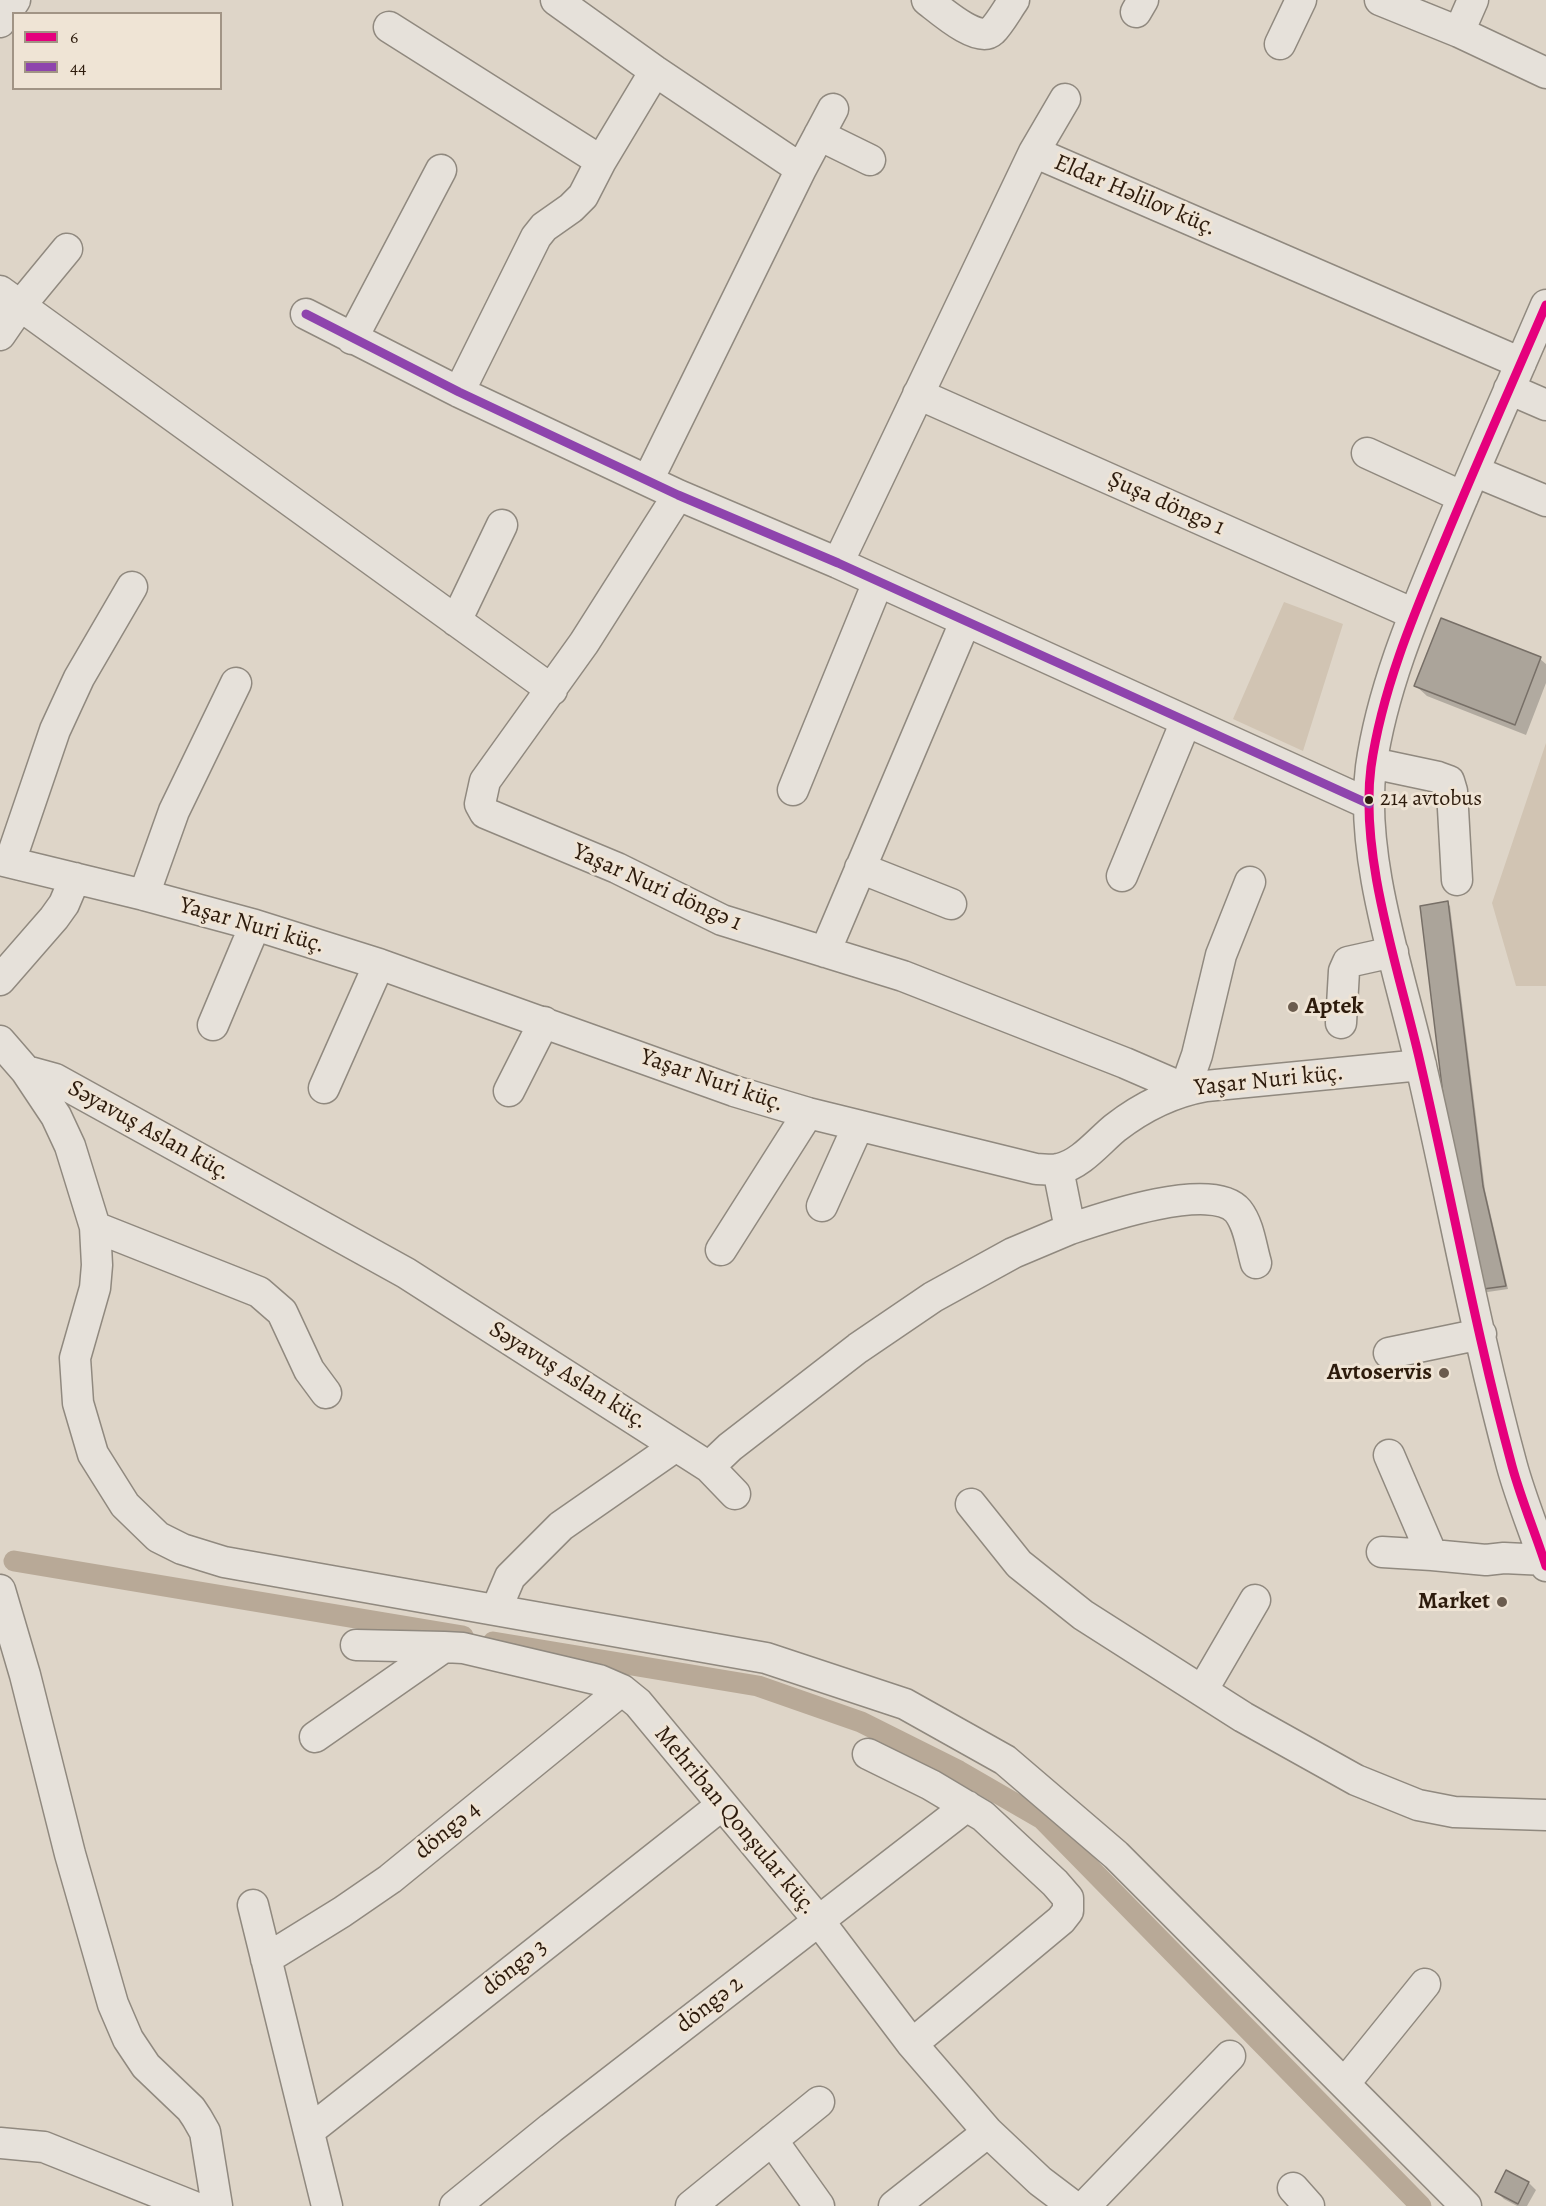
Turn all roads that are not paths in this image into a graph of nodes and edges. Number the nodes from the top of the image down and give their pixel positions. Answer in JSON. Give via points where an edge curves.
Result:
{"nodes":[{"id":1,"x":15,"y":0,"type":"edge"},
{"id":2,"x":556,"y":0,"type":"edge"},
{"id":3,"x":927,"y":0,"type":"edge"},
{"id":4,"x":1014,"y":0,"type":"edge"},
{"id":5,"x":1301,"y":0,"type":"edge"},
{"id":6,"x":1380,"y":0,"type":"edge"},
{"id":7,"x":1473,"y":0,"type":"edge"},
{"id":8,"x":0,"y":22,"type":"edge"},
{"id":9,"x":389,"y":27,"type":"dead end"},
{"id":10,"x":1459,"y":32,"type":"junction"},
{"id":11,"x":1280,"y":44,"type":"dead end"},
{"id":12,"x":655,"y":71,"type":"junction"},
{"id":13,"x":1546,"y":73,"type":"edge"},
{"id":14,"x":1065,"y":99,"type":"dead end"},
{"id":15,"x":833,"y":109,"type":"dead end"},
{"id":16,"x":819,"y":135,"type":"junction"},
{"id":17,"x":1034,"y":152,"type":"junction"},
{"id":18,"x":870,"y":160,"type":"dead end"},
{"id":19,"x":601,"y":161,"type":"junction"},
{"id":20,"x":801,"y":169,"type":"junction"},
{"id":21,"x":441,"y":170,"type":"dead end"},
{"id":22,"x":67,"y":249,"type":"dead end"},
{"id":23,"x":10,"y":298,"type":"edge"},
{"id":24,"x":1546,"y":305,"type":"edge"},
{"id":25,"x":306,"y":314,"type":"dead end"},
{"id":26,"x":0,"y":335,"type":"edge"},
{"id":27,"x":352,"y":339,"type":"junction"},
{"id":28,"x":1515,"y":376,"type":"junction"},
{"id":29,"x":459,"y":392,"type":"junction"},
{"id":30,"x":918,"y":394,"type":"junction"},
{"id":31,"x":1546,"y":405,"type":"edge"},
{"id":32,"x":1367,"y":453,"type":"dead end"},
{"id":33,"x":648,"y":480,"type":"junction"},
{"id":34,"x":1468,"y":484,"type":"junction"},
{"id":35,"x":678,"y":495,"type":"junction"},
{"id":36,"x":1546,"y":501,"type":"edge"},
{"id":37,"x":502,"y":525,"type":"dead end"},
{"id":38,"x":837,"y":563,"type":"junction"},
{"id":39,"x":878,"y":582,"type":"junction"},
{"id":40,"x":132,"y":587,"type":"dead end"},
{"id":41,"x":1413,"y":614,"type":"junction"},
{"id":42,"x":456,"y":621,"type":"junction"},
{"id":43,"x":965,"y":622,"type":"junction"},
{"id":44,"x":236,"y":682,"type":"dead end"},
{"id":45,"x":552,"y":690,"type":"junction"},
{"id":46,"x":1186,"y":721,"type":"junction"},
{"id":47,"x":1372,"y":763,"type":"junction"},
{"id":48,"x":793,"y":790,"type":"dead end"},
{"id":49,"x":1369,"y":804,"type":"junction"},
{"id":50,"x":5,"y":861,"type":"edge"},
{"id":51,"x":860,"y":868,"type":"junction"},
{"id":52,"x":1122,"y":876,"type":"dead end"},
{"id":53,"x":75,"y":878,"type":"junction"},
{"id":54,"x":1457,"y":880,"type":"dead end"},
{"id":55,"x":1250,"y":882,"type":"dead end"},
{"id":56,"x":144,"y":894,"type":"junction"},
{"id":57,"x":951,"y":904,"type":"dead end"},
{"id":58,"x":255,"y":926,"type":"junction"},
{"id":59,"x":825,"y":952,"type":"junction"},
{"id":60,"x":1393,"y":952,"type":"junction"},
{"id":61,"x":379,"y":964,"type":"junction"},
{"id":62,"x":0,"y":980,"type":"edge"},
{"id":63,"x":544,"y":1022,"type":"junction"},
{"id":64,"x":1341,"y":1023,"type":"dead end"},
{"id":65,"x":213,"y":1025,"type":"dead end"},
{"id":66,"x":0,"y":1041,"type":"edge"},
{"id":67,"x":1421,"y":1065,"type":"junction"},
{"id":68,"x":26,"y":1071,"type":"junction"},
{"id":69,"x":324,"y":1088,"type":"dead end"},
{"id":70,"x":1185,"y":1089,"type":"junction"},
{"id":71,"x":509,"y":1091,"type":"dead end"},
{"id":72,"x":808,"y":1113,"type":"junction"},
{"id":73,"x":858,"y":1126,"type":"junction"},
{"id":74,"x":1058,"y":1169,"type":"junction"},
{"id":75,"x":822,"y":1206,"type":"dead end"},
{"id":76,"x":95,"y":1227,"type":"junction"},
{"id":77,"x":1070,"y":1229,"type":"junction"},
{"id":78,"x":721,"y":1250,"type":"dead end"},
{"id":79,"x":1256,"y":1263,"type":"dead end"},
{"id":80,"x":1481,"y":1334,"type":"junction"},
{"id":81,"x":1389,"y":1353,"type":"dead end"},
{"id":82,"x":326,"y":1393,"type":"dead end"},
{"id":83,"x":676,"y":1446,"type":"junction"},
{"id":84,"x":1389,"y":1455,"type":"dead end"},
{"id":85,"x":709,"y":1467,"type":"junction"},
{"id":86,"x":735,"y":1494,"type":"dead end"},
{"id":87,"x":971,"y":1504,"type":"dead end"},
{"id":88,"x":1382,"y":1552,"type":"dead end"},
{"id":89,"x":1432,"y":1555,"type":"junction"},
{"id":90,"x":1546,"y":1562,"type":"edge"},
{"id":91,"x":0,"y":1590,"type":"edge"},
{"id":92,"x":1255,"y":1600,"type":"dead end"},
{"id":93,"x":496,"y":1610,"type":"junction"},
{"id":94,"x":357,"y":1645,"type":"dead end"},
{"id":95,"x":444,"y":1647,"type":"junction"},
{"id":96,"x":622,"y":1690,"type":"junction"},
{"id":97,"x":1202,"y":1691,"type":"junction"},
{"id":98,"x":315,"y":1737,"type":"dead end"},
{"id":99,"x":868,"y":1754,"type":"dead end"},
{"id":100,"x":722,"y":1805,"type":"junction"},
{"id":101,"x":967,"y":1806,"type":"junction"},
{"id":102,"x":1546,"y":1815,"type":"edge"},
{"id":103,"x":253,"y":1905,"type":"dead end"},
{"id":104,"x":819,"y":1922,"type":"junction"},
{"id":105,"x":266,"y":1959,"type":"junction"},
{"id":106,"x":1425,"y":1984,"type":"dead end"},
{"id":107,"x":912,"y":2044,"type":"junction"},
{"id":108,"x":1230,"y":2056,"type":"dead end"},
{"id":109,"x":1345,"y":2083,"type":"junction"},
{"id":110,"x":819,"y":2102,"type":"dead end"},
{"id":111,"x":309,"y":2131,"type":"junction"},
{"id":112,"x":988,"y":2132,"type":"junction"},
{"id":113,"x":772,"y":2140,"type":"junction"},
{"id":114,"x":0,"y":2143,"type":"edge"},
{"id":115,"x":192,"y":2206,"type":"edge"},
{"id":116,"x":217,"y":2206,"type":"edge"},
{"id":117,"x":327,"y":2206,"type":"edge"},
{"id":118,"x":455,"y":2206,"type":"edge"},
{"id":119,"x":690,"y":2206,"type":"edge"},
{"id":120,"x":819,"y":2206,"type":"edge"},
{"id":121,"x":894,"y":2206,"type":"edge"},
{"id":122,"x":1073,"y":2206,"type":"edge"},
{"id":123,"x":1085,"y":2206,"type":"edge"},
{"id":124,"x":1466,"y":2206,"type":"edge"}],
"edges":[{"from":1,"to":8,"type":"street"},
{"from":2,"to":12,"type":"street"},
{"from":3,"to":4,"type":"street","via":[[982,35],[991,32]]},
{"from":5,"to":11,"type":"street"},
{"from":6,"to":10,"type":"street"},
{"from":7,"to":10,"type":"street"},
{"from":9,"to":19,"type":"street"},
{"from":10,"to":13,"type":"street"},
{"from":12,"to":19,"type":"street"},
{"from":12,"to":20,"type":"street"},
{"from":14,"to":17,"type":"street"},
{"from":15,"to":16,"type":"street"},
{"from":16,"to":18,"type":"street"},
{"from":16,"to":20,"type":"street"},
{"from":17,"to":28,"type":"street","name":"Eldar Həlilov küç."},
{"from":17,"to":30,"type":"street","name":"Eldar Həlilov küç."},
{"from":19,"to":29,"type":"street","via":[[583,196],[536,237]]},
{"from":20,"to":33,"type":"street"},
{"from":21,"to":27,"type":"street"},
{"from":22,"to":23,"type":"street"},
{"from":23,"to":26,"type":"street"},
{"from":23,"to":42,"type":"street"},
{"from":24,"to":28,"type":"street"},
{"from":25,"to":27,"type":"street"},
{"from":27,"to":29,"type":"street"},
{"from":28,"to":31,"type":"street","name":"Eldar Həlilov küç."},
{"from":28,"to":34,"type":"street"},
{"from":29,"to":33,"type":"street"},
{"from":30,"to":38,"type":"street","name":"Eldar Həlilov küç."},
{"from":30,"to":41,"type":"street","name":"Şuşa döngə 1"},
{"from":32,"to":34,"type":"street"},
{"from":33,"to":35,"type":"street"},
{"from":34,"to":36,"type":"street"},
{"from":34,"to":41,"type":"street"},
{"from":35,"to":38,"type":"street"},
{"from":35,"to":45,"type":"street","name":"Yaşar Nuri döngə 1"},
{"from":37,"to":42,"type":"street"},
{"from":38,"to":39,"type":"street"},
{"from":39,"to":43,"type":"street"},
{"from":39,"to":48,"type":"street"},
{"from":40,"to":50,"type":"street","via":[[79,678]]},
{"from":41,"to":47,"type":"street","via":[[1389,689]]},
{"from":42,"to":45,"type":"street"},
{"from":43,"to":46,"type":"street"},
{"from":43,"to":51,"type":"street"},
{"from":44,"to":56,"type":"street","via":[[174,811]]},
{"from":45,"to":59,"type":"street","name":"Yaşar Nuri döngə 1","via":[[485,782],[480,804],[485,813],[617,868],[722,920]]},
{"from":46,"to":49,"type":"street"},
{"from":46,"to":52,"type":"street"},
{"from":47,"to":49,"type":"street"},
{"from":47,"to":54,"type":"street","via":[[1449,781]]},
{"from":49,"to":60,"type":"street","via":[[1373,853]]},
{"from":50,"to":53,"type":"street","name":"Yaşar Nuri küç."},
{"from":51,"to":57,"type":"street"},
{"from":51,"to":59,"type":"street"},
{"from":53,"to":56,"type":"street","name":"Yaşar Nuri küç."},
{"from":53,"to":62,"type":"street","via":[[54,918]]},
{"from":55,"to":70,"type":"street","via":[[1221,955]]},
{"from":56,"to":58,"type":"street","name":"Yaşar Nuri küç."},
{"from":58,"to":61,"type":"street","name":"Yaşar Nuri küç."},
{"from":58,"to":65,"type":"street"},
{"from":59,"to":70,"type":"street","name":"Yaşar Nuri döngə 1","via":[[903,976]]},
{"from":60,"to":64,"type":"street","via":[[1348,962]]},
{"from":60,"to":67,"type":"street"},
{"from":61,"to":63,"type":"street","name":"Yaşar Nuri küç."},
{"from":61,"to":69,"type":"street"},
{"from":63,"to":71,"type":"street"},
{"from":63,"to":72,"type":"street","name":"Yaşar Nuri küç.","via":[[734,1091]]},
{"from":66,"to":68,"type":"street"},
{"from":67,"to":70,"type":"street","name":"Yaşar Nuri küç."},
{"from":67,"to":80,"type":"street"},
{"from":68,"to":76,"type":"street","via":[[56,1116],[70,1146]]},
{"from":68,"to":83,"type":"street","name":"Səyavuş Aslan küç.","via":[[55,1079],[406,1273]]},
{"from":70,"to":74,"type":"street","name":"Yaşar Nuri küç.","via":[[1139,1112],[1074,1164]]},
{"from":72,"to":73,"type":"street","name":"Yaşar Nuri küç."},
{"from":72,"to":78,"type":"street"},
{"from":73,"to":74,"type":"street","name":"Yaşar Nuri küç.","via":[[1036,1169]]},
{"from":73,"to":75,"type":"street"},
{"from":74,"to":77,"type":"street"},
{"from":76,"to":82,"type":"street","via":[[259,1292],[282,1312],[309,1370]]},
{"from":76,"to":93,"type":"street","via":[[95,1288],[75,1358],[78,1403],[93,1454],[125,1505],[158,1537],[224,1562]]},
{"from":77,"to":79,"type":"street","via":[[1134,1208],[1176,1202],[1228,1202],[1246,1224]]},
{"from":77,"to":85,"type":"street","via":[[1013,1253],[933,1297],[858,1348]]},
{"from":80,"to":81,"type":"street"},
{"from":80,"to":90,"type":"street","via":[[1512,1468]]},
{"from":83,"to":85,"type":"street","name":"Səyavuş Aslan küç."},
{"from":83,"to":93,"type":"street","via":[[561,1526],[510,1576]]},
{"from":84,"to":89,"type":"street"},
{"from":85,"to":86,"type":"street","name":"Səyavuş Aslan küç."},
{"from":87,"to":97,"type":"street","via":[[1019,1564],[1083,1615]]},
{"from":88,"to":89,"type":"street"},
{"from":89,"to":90,"type":"street"},
{"from":91,"to":116,"type":"street","via":[[113,2004],[128,2039],[146,2066],[191,2109],[205,2132]]},
{"from":92,"to":97,"type":"street"},
{"from":93,"to":109,"type":"street","via":[[766,1658],[905,1704],[935,1720],[1005,1760],[1116,1855]]},
{"from":94,"to":95,"type":"street","name":"Mehriban Qonşular küç."},
{"from":95,"to":96,"type":"street","name":"Mehriban Qonşular küç.","via":[[599,1680]]},
{"from":95,"to":98,"type":"street"},
{"from":96,"to":100,"type":"street","name":"Mehriban Qonşular küç.","via":[[638,1703]]},
{"from":96,"to":105,"type":"street","name":"döngə 4","via":[[390,1878]]},
{"from":97,"to":102,"type":"street","via":[[1356,1780],[1419,1805],[1454,1812]]},
{"from":99,"to":101,"type":"street"},
{"from":100,"to":104,"type":"street","name":"Mehriban Qonşular küç."},
{"from":100,"to":111,"type":"street","name":"döngə 3"},
{"from":101,"to":104,"type":"street","name":"döngə 2"},
{"from":101,"to":107,"type":"street","via":[[983,1816],[1055,1883],[1068,1898],[1068,1911]]},
{"from":103,"to":105,"type":"street"},
{"from":104,"to":107,"type":"street","name":"Mehriban Qonşular küç."},
{"from":104,"to":118,"type":"street","name":"döngə 2"},
{"from":105,"to":111,"type":"street"},
{"from":106,"to":109,"type":"street"},
{"from":107,"to":112,"type":"street","name":"Mehriban Qonşular küç."},
{"from":108,"to":123,"type":"street"},
{"from":109,"to":124,"type":"street"},
{"from":110,"to":113,"type":"street"},
{"from":111,"to":117,"type":"street"},
{"from":112,"to":121,"type":"street"},
{"from":112,"to":122,"type":"street","name":"Mehriban Qonşular küç."},
{"from":113,"to":119,"type":"street"},
{"from":113,"to":120,"type":"street"},
{"from":114,"to":115,"type":"street","via":[[44,2146]]}]}
